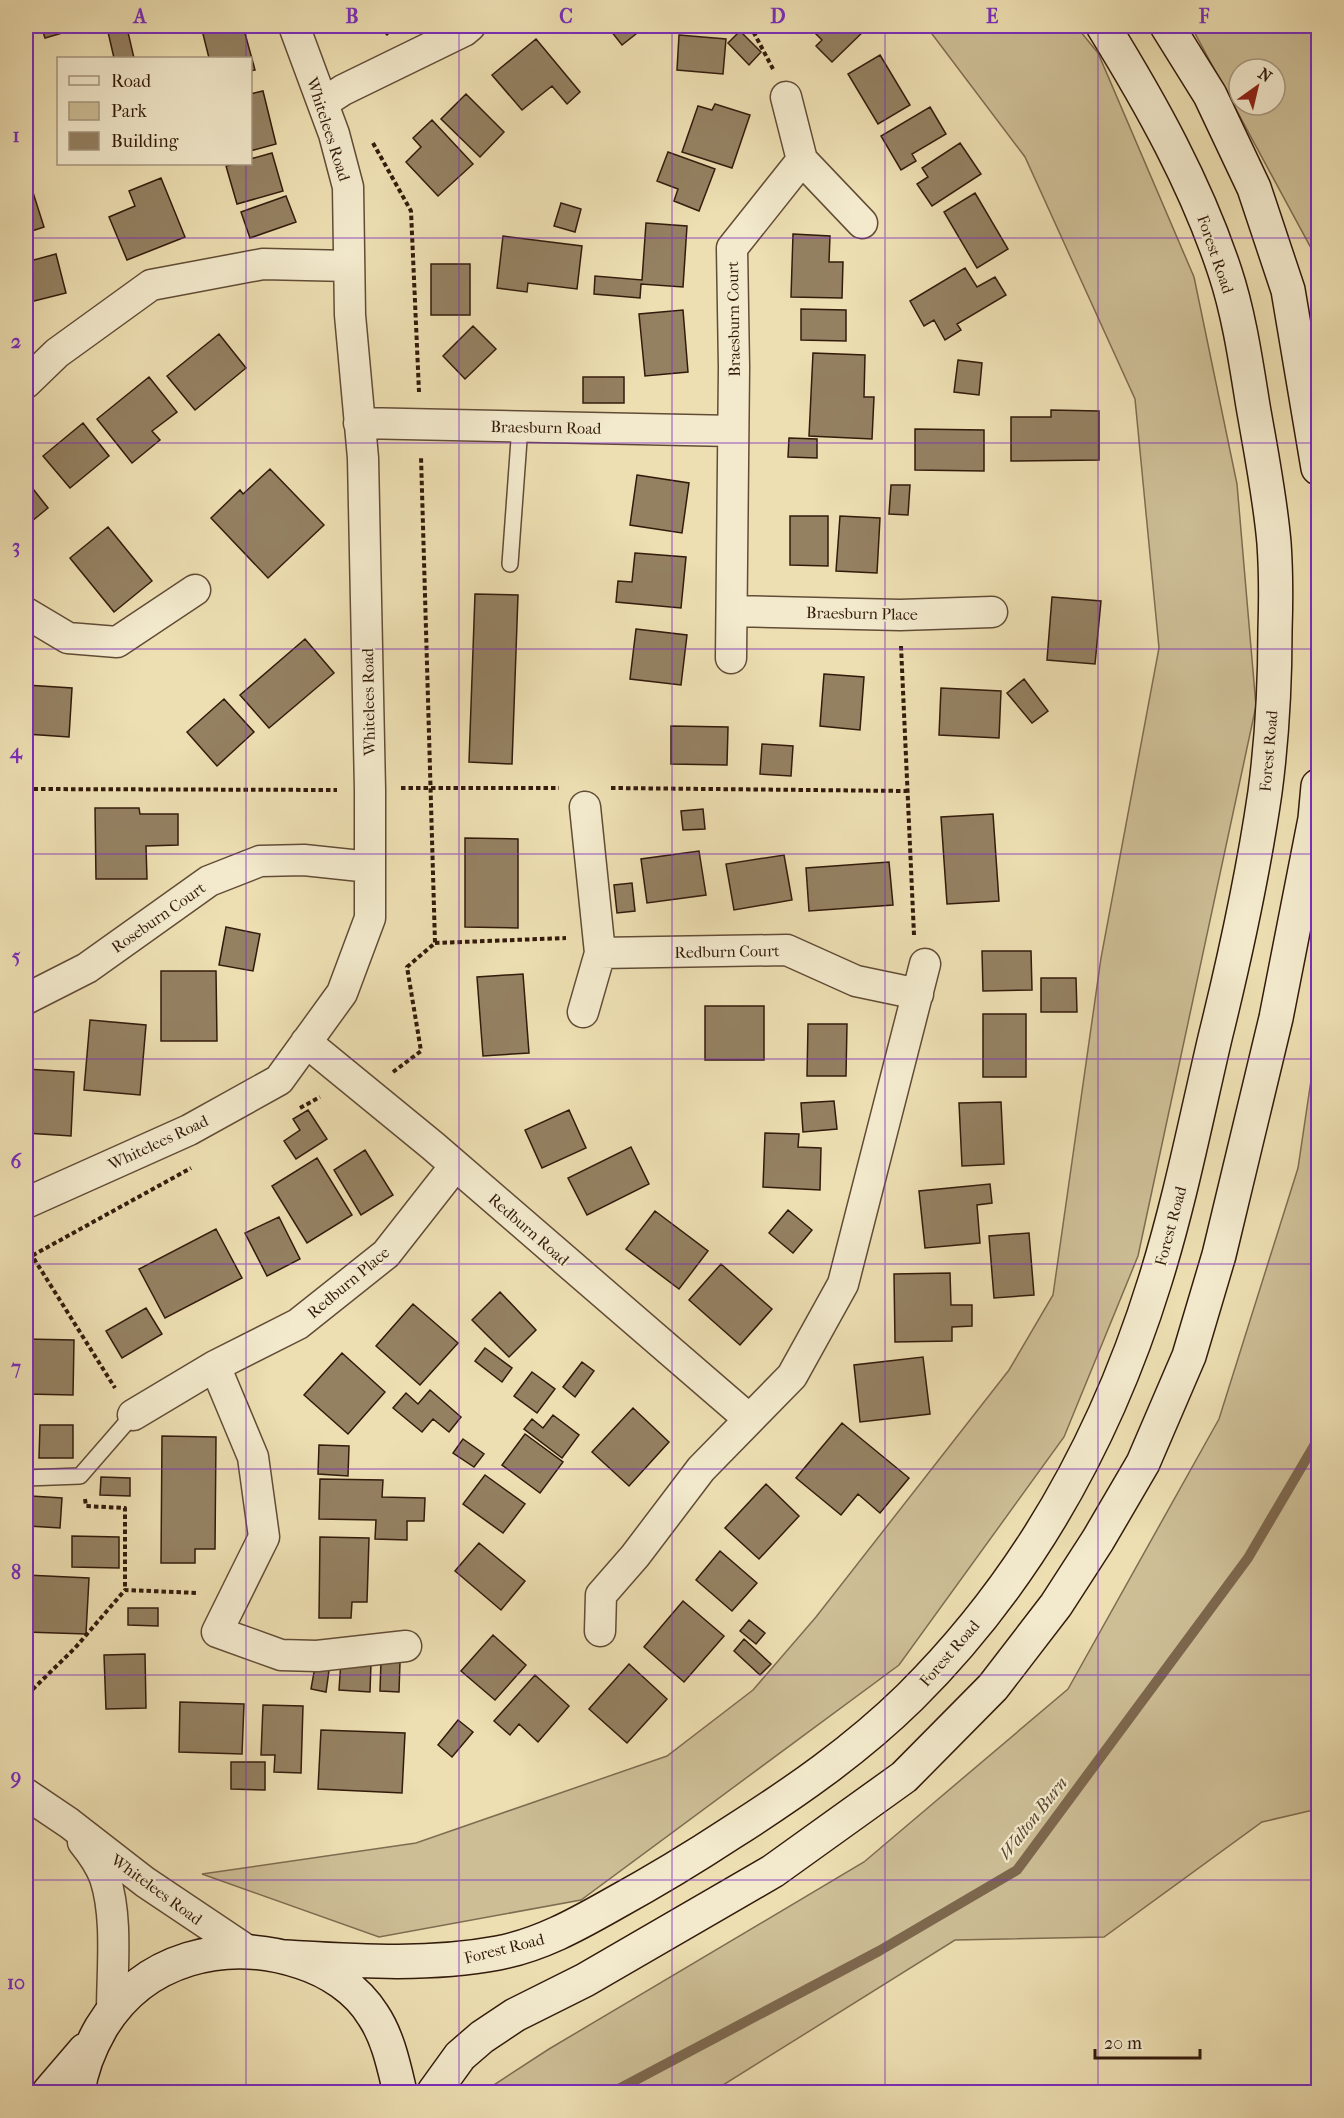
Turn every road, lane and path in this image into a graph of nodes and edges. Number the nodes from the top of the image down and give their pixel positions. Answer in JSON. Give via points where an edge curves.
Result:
{"nodes":[{"id":1,"x":294,"y":26,"type":"edge"},
{"id":2,"x":470,"y":26,"type":"edge"},
{"id":3,"x":749,"y":26,"type":"edge"},
{"id":4,"x":1103,"y":26,"type":"edge"},
{"id":5,"x":1167,"y":26,"type":"edge"},
{"id":6,"x":764,"y":51,"type":"dead end"},
{"id":7,"x":786,"y":97,"type":"dead end"},
{"id":8,"x":323,"y":103,"type":"junction"},
{"id":9,"x":372,"y":140,"type":"dead end"},
{"id":10,"x":802,"y":160,"type":"junction"},
{"id":11,"x":862,"y":223,"type":"dead end"},
{"id":12,"x":349,"y":266,"type":"junction"},
{"id":13,"x":26,"y":383,"type":"edge"},
{"id":14,"x":359,"y":423,"type":"junction"},
{"id":15,"x":420,"y":424,"type":"junction"},
{"id":16,"x":520,"y":426,"type":"junction"},
{"id":17,"x":733,"y":431,"type":"junction"},
{"id":18,"x":1318,"y":468,"type":"edge"},
{"id":19,"x":510,"y":564,"type":"dead end"},
{"id":20,"x":195,"y":590,"type":"dead end"},
{"id":21,"x":732,"y":611,"type":"junction"},
{"id":22,"x":992,"y":612,"type":"dead end"},
{"id":23,"x":26,"y":613,"type":"edge"},
{"id":24,"x":900,"y":615,"type":"junction"},
{"id":25,"x":731,"y":658,"type":"dead end"},
{"id":26,"x":1318,"y":786,"type":"edge"},
{"id":27,"x":431,"y":787,"type":"junction"},
{"id":28,"x":562,"y":788,"type":"dead end"},
{"id":29,"x":609,"y":788,"type":"dead end"},
{"id":30,"x":26,"y":789,"type":"edge"},
{"id":31,"x":370,"y":790,"type":"junction"},
{"id":32,"x":907,"y":791,"type":"junction"},
{"id":33,"x":585,"y":807,"type":"dead end"},
{"id":34,"x":370,"y":867,"type":"junction"},
{"id":35,"x":435,"y":943,"type":"junction"},
{"id":36,"x":600,"y":953,"type":"junction"},
{"id":37,"x":925,"y":964,"type":"joint"},
{"id":38,"x":918,"y":994,"type":"junction"},
{"id":39,"x":26,"y":999,"type":"edge"},
{"id":40,"x":583,"y":1012,"type":"dead end"},
{"id":41,"x":306,"y":1042,"type":"junction"},
{"id":42,"x":367,"y":1091,"type":"junction"},
{"id":43,"x":455,"y":1166,"type":"junction"},
{"id":44,"x":26,"y":1203,"type":"edge"},
{"id":45,"x":26,"y":1246,"type":"edge"},
{"id":46,"x":32,"y":1257,"type":"junction"},
{"id":47,"x":26,"y":1260,"type":"edge"},
{"id":48,"x":215,"y":1366,"type":"junction"},
{"id":49,"x":133,"y":1415,"type":"junction"},
{"id":50,"x":749,"y":1419,"type":"junction"},
{"id":51,"x":80,"y":1476,"type":"junction"},
{"id":52,"x":26,"y":1478,"type":"edge"},
{"id":53,"x":125,"y":1590,"type":"junction"},
{"id":54,"x":235,"y":1595,"type":"junction"},
{"id":55,"x":600,"y":1631,"type":"dead end"},
{"id":56,"x":406,"y":1646,"type":"dead end"},
{"id":57,"x":26,"y":1689,"type":"edge"},
{"id":58,"x":26,"y":1794,"type":"edge"},
{"id":59,"x":69,"y":1823,"type":"junction"},
{"id":60,"x":248,"y":1951,"type":"junction"},
{"id":61,"x":286,"y":1957,"type":"junction"},
{"id":62,"x":104,"y":2025,"type":"junction"},
{"id":63,"x":49,"y":2092,"type":"edge"},
{"id":64,"x":78,"y":2092,"type":"edge"},
{"id":65,"x":400,"y":2092,"type":"edge"},
{"id":66,"x":434,"y":2092,"type":"edge"}],
"edges":[{"from":1,"to":8,"type":"street","name":"Whitelees Road"},
{"from":2,"to":8,"type":"street"},
{"from":3,"to":6,"type":"path"},
{"from":4,"to":61,"type":"street","name":"Forest Road","via":[[1158,117],[1227,276],[1269,496],[1276,600],[1266,786],[1246,900],[1171,1224],[1120,1379],[1093,1441],[1042,1534],[978,1621],[907,1701],[790,1795],[627,1896],[568,1930],[532,1944],[453,1960],[369,1962]]},
{"from":5,"to":18,"type":"street","via":[[1210,95],[1254,188],[1288,290]]},
{"from":7,"to":10,"type":"street"},
{"from":8,"to":12,"type":"street","name":"Whitelees Road","via":[[348,187]]},
{"from":9,"to":15,"type":"path","via":[[411,211]]},
{"from":10,"to":11,"type":"street"},
{"from":10,"to":17,"type":"street","name":"Braesburn Court","via":[[732,248]]},
{"from":12,"to":13,"type":"street","via":[[263,264],[151,285],[57,353]]},
{"from":12,"to":14,"type":"street","name":"Whitelees Road"},
{"from":14,"to":15,"type":"street","name":"Braesburn Road"},
{"from":14,"to":31,"type":"street","name":"Whitelees Road"},
{"from":15,"to":16,"type":"street","name":"Braesburn Road"},
{"from":15,"to":27,"type":"path"},
{"from":16,"to":17,"type":"street","name":"Braesburn Road"},
{"from":16,"to":19,"type":"lane"},
{"from":17,"to":21,"type":"street"},
{"from":20,"to":23,"type":"street","via":[[117,642],[68,638]]},
{"from":21,"to":24,"type":"street","name":"Braesburn Place"},
{"from":21,"to":25,"type":"street"},
{"from":22,"to":24,"type":"street","name":"Braesburn Place"},
{"from":24,"to":32,"type":"path"},
{"from":26,"to":66,"type":"street","via":[[1276,1018],[1219,1254],[1189,1356],[1143,1463],[1056,1605],[993,1687],[904,1777],[773,1872],[482,2037],[460,2056]]},
{"from":27,"to":28,"type":"path"},
{"from":27,"to":31,"type":"path"},
{"from":27,"to":35,"type":"path"},
{"from":29,"to":32,"type":"path"},
{"from":30,"to":31,"type":"path"},
{"from":31,"to":34,"type":"street","name":"Whitelees Road"},
{"from":32,"to":37,"type":"path","via":[[914,945]]},
{"from":33,"to":36,"type":"street"},
{"from":34,"to":39,"type":"street","name":"Roseburn Court","via":[[304,860],[260,861],[209,881],[87,968]]},
{"from":34,"to":41,"type":"street","name":"Whitelees Road","via":[[370,918],[342,993]]},
{"from":35,"to":36,"type":"path","via":[[565,938]]},
{"from":35,"to":42,"type":"path","via":[[407,967],[421,1051]]},
{"from":36,"to":38,"type":"street","name":"Redburn Court","via":[[787,950],[856,981]]},
{"from":36,"to":40,"type":"street"},
{"from":37,"to":38,"type":"street"},
{"from":38,"to":50,"type":"street","via":[[843,1284],[792,1376]]},
{"from":41,"to":42,"type":"street","name":"Redburn Road"},
{"from":41,"to":44,"type":"street","name":"Whitelees Road","via":[[279,1080],[189,1130]]},
{"from":42,"to":43,"type":"street","name":"Redburn Road"},
{"from":43,"to":48,"type":"street","name":"Redburn Place","via":[[386,1254],[298,1324]]},
{"from":43,"to":50,"type":"street","name":"Redburn Road"},
{"from":45,"to":46,"type":"path"},
{"from":46,"to":47,"type":"path"},
{"from":46,"to":49,"type":"path"},
{"from":48,"to":49,"type":"street","name":"Redburn Place"},
{"from":48,"to":54,"type":"street","via":[[253,1457],[264,1537]]},
{"from":49,"to":51,"type":"lane"},
{"from":50,"to":55,"type":"street","via":[[701,1469],[636,1556],[601,1595]]},
{"from":51,"to":52,"type":"lane"},
{"from":51,"to":53,"type":"path","via":[[86,1506],[125,1508]]},
{"from":53,"to":54,"type":"path"},
{"from":53,"to":57,"type":"path","via":[[32,1691]]},
{"from":54,"to":56,"type":"street","via":[[217,1632],[281,1655],[317,1656]]},
{"from":58,"to":59,"type":"street","name":"Whitelees Road"},
{"from":59,"to":60,"type":"street","name":"Whitelees Road","via":[[153,1887]]},
{"from":59,"to":62,"type":"street","name":"Whitelees Road","via":[[96,1859],[110,1898],[113,1936]]},
{"from":60,"to":61,"type":"street"},
{"from":60,"to":62,"type":"street","via":[[208,1954],[160,1970],[135,1986]]},
{"from":61,"to":65,"type":"street","via":[[327,1973],[359,1997],[380,2028]]},
{"from":62,"to":63,"type":"street"},
{"from":62,"to":64,"type":"street","via":[[81,2071]]}]}
